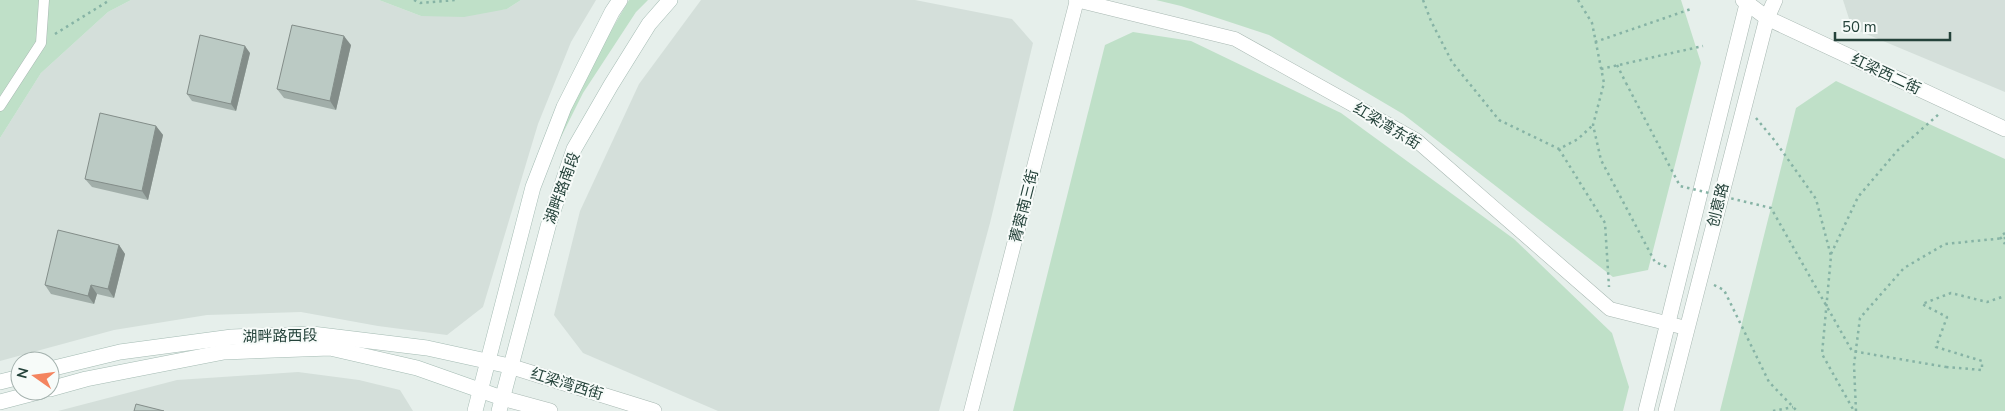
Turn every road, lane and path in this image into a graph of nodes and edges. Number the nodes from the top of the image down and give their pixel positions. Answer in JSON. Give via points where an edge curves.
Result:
{"nodes":[{"id":1,"x":44,"y":0,"type":"edge"},
{"id":2,"x":110,"y":0,"type":"edge"},
{"id":3,"x":414,"y":0,"type":"edge"},
{"id":4,"x":456,"y":0,"type":"edge"},
{"id":5,"x":620,"y":0,"type":"edge"},
{"id":6,"x":670,"y":0,"type":"edge"},
{"id":7,"x":1076,"y":0,"type":"edge"},
{"id":8,"x":1423,"y":0,"type":"edge"},
{"id":9,"x":1578,"y":0,"type":"edge"},
{"id":10,"x":1775,"y":0,"type":"edge"},
{"id":11,"x":437,"y":1,"type":"edge"},
{"id":12,"x":1746,"y":1,"type":"edge"},
{"id":13,"x":1690,"y":9,"type":"dead end"},
{"id":14,"x":1767,"y":18,"type":"junction"},
{"id":15,"x":1595,"y":42,"type":"junction"},
{"id":16,"x":41,"y":43,"type":"junction"},
{"id":17,"x":1703,"y":46,"type":"dead end"},
{"id":18,"x":1617,"y":65,"type":"junction"},
{"id":19,"x":1601,"y":69,"type":"junction"},
{"id":20,"x":1744,"y":103,"type":"junction"},
{"id":21,"x":1951,"y":104,"type":"junction"},
{"id":22,"x":0,"y":106,"type":"edge"},
{"id":23,"x":1593,"y":125,"type":"junction"},
{"id":24,"x":2005,"y":129,"type":"edge"},
{"id":25,"x":1559,"y":149,"type":"junction"},
{"id":26,"x":2005,"y":233,"type":"edge"},
{"id":27,"x":2000,"y":237,"type":"junction"},
{"id":28,"x":2005,"y":238,"type":"edge"},
{"id":29,"x":2005,"y":244,"type":"edge"},
{"id":30,"x":1831,"y":256,"type":"junction"},
{"id":31,"x":1681,"y":272,"type":"junction"},
{"id":32,"x":1699,"y":278,"type":"junction"},
{"id":33,"x":2005,"y":296,"type":"edge"},
{"id":34,"x":1610,"y":309,"type":"junction"},
{"id":35,"x":1668,"y":323,"type":"junction"},
{"id":36,"x":1686,"y":328,"type":"junction"},
{"id":37,"x":489,"y":361,"type":"junction"},
{"id":38,"x":509,"y":366,"type":"junction"},
{"id":39,"x":60,"y":367,"type":"edge"},
{"id":40,"x":60,"y":386,"type":"edge"},
{"id":41,"x":481,"y":390,"type":"junction"},
{"id":42,"x":500,"y":404,"type":"edge"},
{"id":43,"x":1793,"y":407,"type":"junction"},
{"id":44,"x":475,"y":411,"type":"edge"},
{"id":45,"x":550,"y":411,"type":"edge"},
{"id":46,"x":654,"y":411,"type":"edge"},
{"id":47,"x":971,"y":411,"type":"edge"},
{"id":48,"x":1646,"y":411,"type":"edge"},
{"id":49,"x":1666,"y":411,"type":"edge"},
{"id":50,"x":1774,"y":411,"type":"edge"},
{"id":51,"x":1797,"y":411,"type":"edge"},
{"id":52,"x":1855,"y":411,"type":"edge"}],
"edges":[{"from":1,"to":16,"type":"street"},
{"from":2,"to":16,"type":"path"},
{"from":3,"to":11,"type":"path","via":[[420,3]]},
{"from":4,"to":11,"type":"path"},
{"from":5,"to":37,"type":"main road","name":"湖畔路南段","via":[[564,107],[534,187]]},
{"from":6,"to":38,"type":"main road","name":"湖畔路南段","via":[[649,24],[574,149],[549,223]]},
{"from":7,"to":34,"type":"street","name":"红梁湾东街","via":[[1235,39],[1416,140]]},
{"from":7,"to":47,"type":"street","name":"菁蓉南三街"},
{"from":8,"to":25,"type":"path","via":[[1452,62],[1499,120]]},
{"from":9,"to":15,"type":"path","via":[[1592,23]]},
{"from":10,"to":14,"type":"main road","name":"创意路"},
{"from":12,"to":14,"type":"main road","name":"红梁西二街"},
{"from":12,"to":31,"type":"main road","name":"创意路"},
{"from":13,"to":15,"type":"path"},
{"from":14,"to":20,"type":"main road","name":"创意路"},
{"from":14,"to":21,"type":"main road","name":"红梁西二街"},
{"from":15,"to":19,"type":"path"},
{"from":16,"to":22,"type":"street"},
{"from":17,"to":18,"type":"path"},
{"from":18,"to":19,"type":"path"},
{"from":18,"to":33,"type":"path","bridge":true,"via":[[1680,186],[1771,208],[1852,351],[1982,370],[1982,361],[1936,347],[1947,317],[1922,304],[1951,293],[1987,302]]},
{"from":19,"to":23,"type":"path","via":[[1604,83]]},
{"from":20,"to":30,"type":"path","via":[[1775,140],[1816,199]]},
{"from":20,"to":32,"type":"main road","name":"创意路"},
{"from":21,"to":24,"type":"main road","name":"红梁西二街"},
{"from":21,"to":30,"type":"path","via":[[1897,151],[1858,197]]},
{"from":23,"to":25,"type":"path","via":[[1578,140]]},
{"from":23,"to":31,"type":"path","via":[[1601,160],[1655,262]]},
{"from":25,"to":34,"type":"path","via":[[1605,223]]},
{"from":26,"to":27,"type":"path"},
{"from":27,"to":28,"type":"path"},
{"from":27,"to":29,"type":"path"},
{"from":27,"to":52,"type":"path","via":[[1945,244],[1904,268],[1860,318],[1854,365]]},
{"from":30,"to":52,"type":"path","via":[[1822,354]]},
{"from":31,"to":35,"type":"main road","name":"创意路"},
{"from":32,"to":36,"type":"main road","name":"创意路"},
{"from":32,"to":43,"type":"path","via":[[1724,290],[1769,382]]},
{"from":34,"to":35,"type":"street","name":"红梁湾东街"},
{"from":35,"to":36,"type":"street","name":"红梁湾东街"},
{"from":35,"to":48,"type":"main road","name":"创意路"},
{"from":36,"to":49,"type":"main road","name":"创意路"},
{"from":37,"to":38,"type":"main road","name":"湖畔路西段"},
{"from":37,"to":39,"type":"main road","name":"湖畔路西段","via":[[427,348],[312,334],[232,337],[120,352]]},
{"from":37,"to":41,"type":"main road","name":"湖畔路南段"},
{"from":38,"to":42,"type":"main road","name":"湖畔路南段"},
{"from":38,"to":46,"type":"main road","name":"红梁湾西街"},
{"from":40,"to":41,"type":"main road","name":"湖畔路西段","via":[[224,352],[330,348],[417,368]]},
{"from":41,"to":42,"type":"main road","name":"湖畔路西段"},
{"from":41,"to":44,"type":"main road","name":"湖畔路南段"},
{"from":42,"to":45,"type":"main road","name":"红梁湾西街"},
{"from":43,"to":50,"type":"path"},
{"from":43,"to":51,"type":"path"}]}
